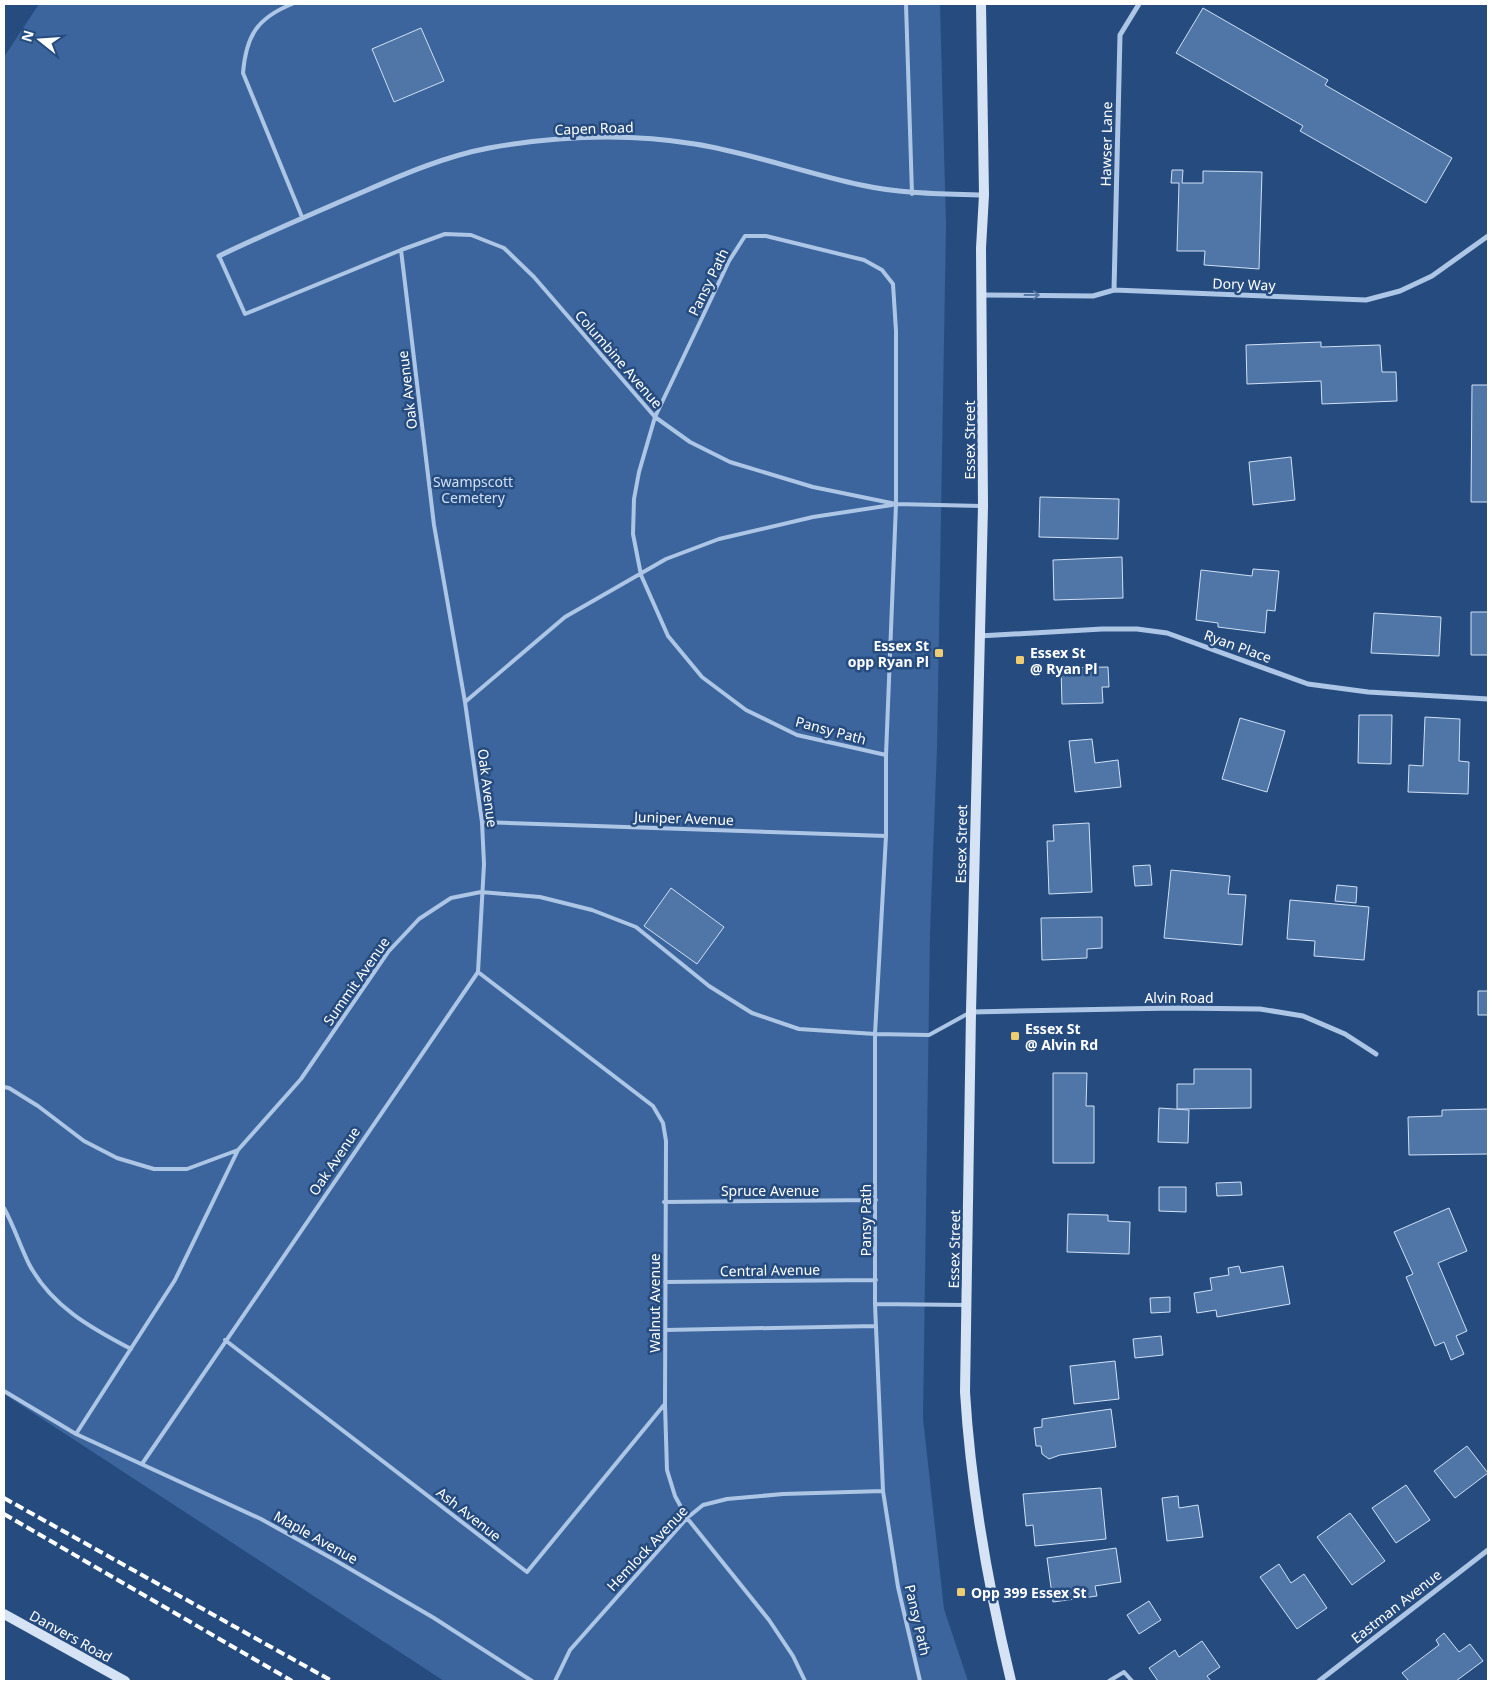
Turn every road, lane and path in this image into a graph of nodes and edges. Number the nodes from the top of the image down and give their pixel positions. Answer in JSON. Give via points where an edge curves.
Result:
{"nodes":[{"id":1,"x":292,"y":4,"type":"edge"},
{"id":2,"x":906,"y":4,"type":"edge"},
{"id":3,"x":981,"y":4,"type":"edge"},
{"id":4,"x":1139,"y":4,"type":"edge"},
{"id":5,"x":912,"y":194,"type":"junction"},
{"id":6,"x":984,"y":195,"type":"junction"},
{"id":7,"x":302,"y":218,"type":"junction"},
{"id":8,"x":1488,"y":236,"type":"edge"},
{"id":9,"x":402,"y":250,"type":"junction"},
{"id":10,"x":219,"y":256,"type":"joint"},
{"id":11,"x":1114,"y":290,"type":"junction"},
{"id":12,"x":983,"y":295,"type":"junction"},
{"id":13,"x":655,"y":417,"type":"junction"},
{"id":14,"x":896,"y":504,"type":"junction"},
{"id":15,"x":983,"y":506,"type":"junction"},
{"id":16,"x":641,"y":574,"type":"junction"},
{"id":17,"x":979,"y":636,"type":"junction"},
{"id":18,"x":1488,"y":699,"type":"edge"},
{"id":19,"x":465,"y":702,"type":"junction"},
{"id":20,"x":886,"y":755,"type":"junction"},
{"id":21,"x":482,"y":822,"type":"junction"},
{"id":22,"x":886,"y":836,"type":"junction"},
{"id":23,"x":481,"y":892,"type":"junction"},
{"id":24,"x":478,"y":972,"type":"junction"},
{"id":25,"x":971,"y":1012,"type":"junction"},
{"id":26,"x":876,"y":1034,"type":"junction"},
{"id":27,"x":1376,"y":1054,"type":"dead end"},
{"id":28,"x":4,"y":1087,"type":"edge"},
{"id":29,"x":238,"y":1150,"type":"junction"},
{"id":30,"x":876,"y":1200,"type":"junction"},
{"id":31,"x":664,"y":1202,"type":"junction"},
{"id":32,"x":4,"y":1208,"type":"edge"},
{"id":33,"x":876,"y":1280,"type":"junction"},
{"id":34,"x":665,"y":1282,"type":"junction"},
{"id":35,"x":875,"y":1304,"type":"junction"},
{"id":36,"x":967,"y":1305,"type":"junction"},
{"id":37,"x":876,"y":1326,"type":"junction"},
{"id":38,"x":665,"y":1330,"type":"junction"},
{"id":39,"x":225,"y":1340,"type":"junction"},
{"id":40,"x":131,"y":1349,"type":"junction"},
{"id":41,"x":4,"y":1390,"type":"edge"},
{"id":42,"x":664,"y":1405,"type":"junction"},
{"id":43,"x":76,"y":1434,"type":"junction"},
{"id":44,"x":142,"y":1464,"type":"junction"},
{"id":45,"x":883,"y":1491,"type":"junction"},
{"id":46,"x":687,"y":1518,"type":"junction"},
{"id":47,"x":1488,"y":1550,"type":"edge"},
{"id":48,"x":4,"y":1614,"type":"edge"},
{"id":49,"x":124,"y":1681,"type":"edge"},
{"id":50,"x":532,"y":1681,"type":"edge"},
{"id":51,"x":555,"y":1681,"type":"edge"},
{"id":52,"x":805,"y":1681,"type":"edge"},
{"id":53,"x":920,"y":1681,"type":"edge"},
{"id":54,"x":1011,"y":1681,"type":"edge"},
{"id":55,"x":1109,"y":1681,"type":"edge"},
{"id":56,"x":1132,"y":1681,"type":"edge"},
{"id":57,"x":1319,"y":1681,"type":"edge"}],
"edges":[{"from":1,"to":7,"type":"lane","via":[[272,12],[256,26],[245,50],[243,73]]},
{"from":2,"to":5,"type":"lane"},
{"from":3,"to":6,"type":"main road","name":"Essex Street"},
{"from":4,"to":11,"type":"street","name":"Hawser Lane","via":[[1120,35]]},
{"from":5,"to":6,"type":"street","name":"Capen Road"},
{"from":5,"to":7,"type":"street","name":"Capen Road","via":[[853,184],[735,151],[695,144],[643,137],[561,140],[488,148],[414,170]]},
{"from":6,"to":12,"type":"main road","name":"Essex Street"},
{"from":7,"to":10,"type":"street","name":"Capen Road"},
{"from":8,"to":11,"type":"street","name":"Dory Way","via":[[1432,276],[1400,291],[1366,300]]},
{"from":9,"to":10,"type":"lane","via":[[245,314]]},
{"from":9,"to":13,"type":"lane","name":"Columbine Avenue","via":[[445,234],[471,235],[504,248],[534,277]]},
{"from":9,"to":19,"type":"lane","name":"Oak Avenue","via":[[434,525]]},
{"from":12,"to":11,"type":"street","name":"Dory Way","one_way":true,"via":[[1093,296]]},
{"from":12,"to":15,"type":"main road","name":"Essex Street"},
{"from":13,"to":14,"type":"lane","name":"Columbine Avenue","via":[[690,442],[730,462],[813,487]]},
{"from":13,"to":14,"type":"lane","name":"Pansy Path","via":[[729,261],[745,236],[766,236],[864,260],[882,270],[893,284]]},
{"from":13,"to":16,"type":"lane","name":"Pansy Path","via":[[634,499],[633,534]]},
{"from":14,"to":15,"type":"lane","name":"Columbine Avenue"},
{"from":14,"to":16,"type":"lane","name":"Columbine Avenue","via":[[719,539],[666,559]]},
{"from":14,"to":20,"type":"lane","name":"Pansy Path"},
{"from":15,"to":17,"type":"main road","name":"Essex Street"},
{"from":16,"to":19,"type":"lane","name":"Columbine Avenue","via":[[565,617]]},
{"from":16,"to":20,"type":"lane","name":"Pansy Path","via":[[668,636],[702,677],[746,710],[797,735]]},
{"from":17,"to":18,"type":"street","name":"Ryan Place","via":[[1137,629],[1167,633],[1308,684],[1368,692]]},
{"from":17,"to":25,"type":"main road","name":"Essex Street"},
{"from":19,"to":21,"type":"lane","name":"Oak Avenue"},
{"from":20,"to":22,"type":"lane","name":"Pansy Path"},
{"from":21,"to":22,"type":"lane","name":"Juniper Avenue"},
{"from":21,"to":23,"type":"lane","name":"Oak Avenue","via":[[484,864]]},
{"from":22,"to":26,"type":"lane","name":"Pansy Path"},
{"from":23,"to":24,"type":"lane","name":"Oak Avenue"},
{"from":23,"to":26,"type":"lane","name":"Summit Avenue","via":[[540,897],[592,910],[636,927],[709,986],[752,1013],[799,1029]]},
{"from":23,"to":29,"type":"lane","name":"Summit Avenue","via":[[451,898],[419,919],[388,952],[302,1079]]},
{"from":24,"to":31,"type":"lane","name":"Walnut Avenue","via":[[653,1106],[663,1123],[666,1141]]},
{"from":24,"to":39,"type":"lane","name":"Oak Avenue"},
{"from":25,"to":26,"type":"lane","name":"Summit Avenue","via":[[929,1034]]},
{"from":25,"to":27,"type":"street","name":"Alvin Road","via":[[1260,1009],[1303,1016],[1345,1034]]},
{"from":25,"to":36,"type":"main road","name":"Essex Street"},
{"from":26,"to":30,"type":"lane","name":"Pansy Path"},
{"from":28,"to":29,"type":"lane","name":"Summit Avenue","via":[[38,1106],[84,1141],[117,1158],[154,1168],[187,1169]]},
{"from":29,"to":40,"type":"lane","via":[[175,1280]]},
{"from":30,"to":31,"type":"lane","name":"Spruce Avenue"},
{"from":30,"to":33,"type":"lane","name":"Pansy Path"},
{"from":31,"to":34,"type":"lane","name":"Walnut Avenue"},
{"from":32,"to":40,"type":"lane","via":[[30,1266],[59,1304],[93,1329]]},
{"from":33,"to":34,"type":"lane","name":"Central Avenue"},
{"from":33,"to":35,"type":"lane","name":"Pansy Path"},
{"from":34,"to":38,"type":"lane","name":"Walnut Avenue"},
{"from":35,"to":36,"type":"lane"},
{"from":35,"to":37,"type":"lane","name":"Pansy Path"},
{"from":36,"to":54,"type":"main road","name":"Essex Street","via":[[965,1392],[970,1462],[987,1575]]},
{"from":37,"to":38,"type":"lane"},
{"from":37,"to":45,"type":"lane","name":"Pansy Path"},
{"from":38,"to":42,"type":"lane","name":"Walnut Avenue"},
{"from":39,"to":42,"type":"lane","name":"Ash Avenue","via":[[527,1572]]},
{"from":39,"to":44,"type":"lane","name":"Oak Avenue"},
{"from":40,"to":43,"type":"lane"},
{"from":41,"to":43,"type":"lane","name":"Maple Avenue"},
{"from":42,"to":46,"type":"lane","name":"Walnut Avenue","via":[[667,1470],[675,1496]]},
{"from":43,"to":44,"type":"lane","name":"Maple Avenue"},
{"from":44,"to":50,"type":"lane","name":"Maple Avenue","via":[[261,1519],[325,1554]]},
{"from":45,"to":46,"type":"lane","name":"Hemlock Avenue","via":[[727,1499],[703,1505]]},
{"from":45,"to":53,"type":"lane","name":"Pansy Path","via":[[898,1587]]},
{"from":46,"to":51,"type":"lane","name":"Hemlock Avenue","via":[[570,1650]]},
{"from":46,"to":52,"type":"lane","name":"Walnut Avenue","via":[[769,1620]]},
{"from":47,"to":57,"type":"street","name":"Eastman Avenue"},
{"from":48,"to":49,"type":"main road","name":"Danvers Road"},
{"from":55,"to":56,"type":"lane","via":[[1124,1672]]}]}
